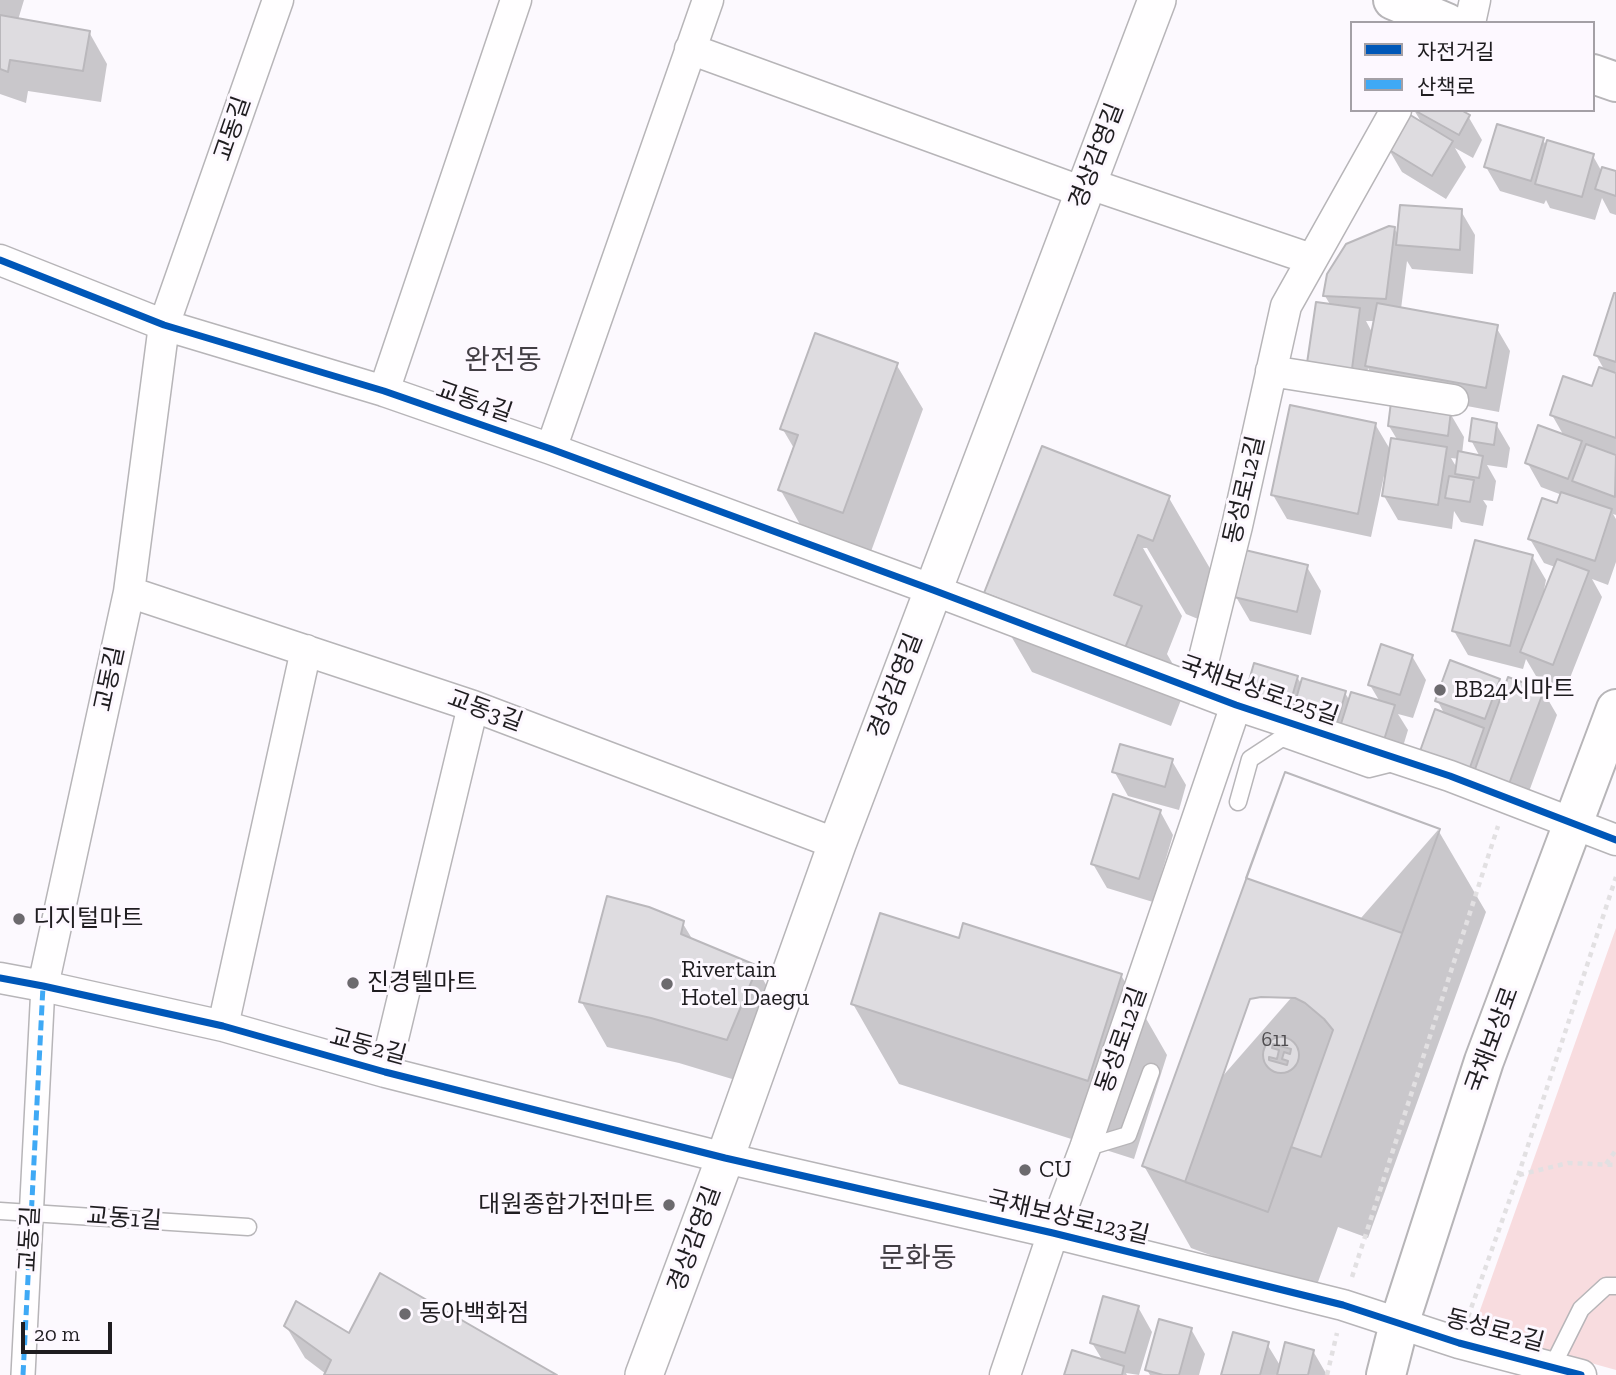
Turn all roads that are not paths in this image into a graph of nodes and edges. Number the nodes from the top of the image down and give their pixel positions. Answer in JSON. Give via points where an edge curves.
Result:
{"nodes":[{"id":1,"x":278,"y":0,"type":"edge"},
{"id":2,"x":516,"y":0,"type":"edge"},
{"id":3,"x":708,"y":0,"type":"edge"},
{"id":4,"x":1157,"y":0,"type":"edge"},
{"id":5,"x":1393,"y":0,"type":"edge"},
{"id":6,"x":1475,"y":0,"type":"edge"},
{"id":7,"x":1441,"y":21,"type":"edge"},
{"id":8,"x":1470,"y":21,"type":"edge"},
{"id":9,"x":691,"y":49,"type":"junction"},
{"id":10,"x":1595,"y":75,"type":"edge"},
{"id":11,"x":1616,"y":82,"type":"edge"},
{"id":12,"x":1395,"y":112,"type":"edge"},
{"id":13,"x":1085,"y":188,"type":"junction"},
{"id":14,"x":1311,"y":259,"type":"junction"},
{"id":15,"x":0,"y":260,"type":"edge"},
{"id":16,"x":164,"y":325,"type":"junction"},
{"id":17,"x":1271,"y":372,"type":"junction"},
{"id":18,"x":384,"y":391,"type":"junction"},
{"id":19,"x":1453,"y":400,"type":"dead end"},
{"id":20,"x":551,"y":449,"type":"junction"},
{"id":21,"x":933,"y":590,"type":"junction"},
{"id":22,"x":129,"y":592,"type":"junction"},
{"id":23,"x":306,"y":650,"type":"junction"},
{"id":24,"x":1196,"y":690,"type":"junction"},
{"id":25,"x":1236,"y":705,"type":"junction"},
{"id":26,"x":473,"y":706,"type":"junction"},
{"id":27,"x":1616,"y":709,"type":"edge"},
{"id":28,"x":1404,"y":761,"type":"junction"},
{"id":29,"x":1238,"y":802,"type":"dead end"},
{"id":30,"x":1574,"y":824,"type":"junction"},
{"id":31,"x":1616,"y":840,"type":"edge"},
{"id":32,"x":837,"y":844,"type":"junction"},
{"id":33,"x":0,"y":978,"type":"edge"},
{"id":34,"x":43,"y":986,"type":"junction"},
{"id":35,"x":223,"y":1026,"type":"junction"},
{"id":36,"x":385,"y":1072,"type":"junction"},
{"id":37,"x":1151,"y":1072,"type":"dead end"},
{"id":38,"x":1085,"y":1149,"type":"junction"},
{"id":39,"x":725,"y":1158,"type":"junction"},
{"id":40,"x":0,"y":1211,"type":"edge"},
{"id":41,"x":32,"y":1213,"type":"junction"},
{"id":42,"x":248,"y":1227,"type":"dead end"},
{"id":43,"x":1053,"y":1233,"type":"junction"},
{"id":44,"x":1616,"y":1286,"type":"edge"},
{"id":45,"x":1399,"y":1324,"type":"junction"},
{"id":46,"x":1552,"y":1367,"type":"junction"},
{"id":47,"x":23,"y":1375,"type":"edge"},
{"id":48,"x":644,"y":1375,"type":"edge"},
{"id":49,"x":1005,"y":1375,"type":"edge"},
{"id":50,"x":1386,"y":1375,"type":"edge"},
{"id":51,"x":1581,"y":1375,"type":"edge"}],
"edges":[{"from":1,"to":16,"type":"street","name":"교동길"},
{"from":2,"to":18,"type":"street"},
{"from":3,"to":9,"type":"street"},
{"from":4,"to":13,"type":"street","name":"경상감영길"},
{"from":5,"to":7,"type":"main road"},
{"from":6,"to":8,"type":"street"},
{"from":9,"to":13,"type":"street"},
{"from":9,"to":20,"type":"street"},
{"from":10,"to":11,"type":"main road"},
{"from":12,"to":14,"type":"street","name":"동성로12길"},
{"from":13,"to":14,"type":"street"},
{"from":13,"to":21,"type":"street","name":"경상감영길"},
{"from":14,"to":17,"type":"street","name":"동성로12길","via":[[1286,306]]},
{"from":15,"to":16,"type":"street","name":"교동4길"},
{"from":16,"to":18,"type":"street","name":"교동4길"},
{"from":16,"to":22,"type":"street","name":"교동길"},
{"from":17,"to":19,"type":"street"},
{"from":17,"to":24,"type":"street","name":"동성로12길"},
{"from":18,"to":20,"type":"street","name":"교동4길"},
{"from":20,"to":21,"type":"street","name":"교동4길"},
{"from":21,"to":24,"type":"street","name":"국채보상로125길"},
{"from":21,"to":32,"type":"street","name":"경상감영길"},
{"from":22,"to":23,"type":"street","name":"교동3길"},
{"from":22,"to":34,"type":"street","name":"교동길"},
{"from":23,"to":26,"type":"street","name":"교동3길"},
{"from":23,"to":35,"type":"street"},
{"from":24,"to":25,"type":"street","name":"국채보상로125길"},
{"from":25,"to":28,"type":"street","name":"국채보상로125길"},
{"from":25,"to":38,"type":"street","name":"동성로12길"},
{"from":26,"to":32,"type":"street","name":"교동3길"},
{"from":26,"to":36,"type":"street","name":"교동2길"},
{"from":27,"to":30,"type":"main road","name":"국채보상로"},
{"from":28,"to":29,"type":"lane","via":[[1369,769],[1282,738],[1250,759]]},
{"from":28,"to":30,"type":"street","name":"국채보상로125길"},
{"from":30,"to":31,"type":"street","name":"국채보상로125길"},
{"from":30,"to":45,"type":"main road","name":"국채보상로","via":[[1484,1061]]},
{"from":32,"to":39,"type":"street","name":"경상감영길"},
{"from":33,"to":34,"type":"street","name":"교동2길"},
{"from":34,"to":35,"type":"street","name":"교동2길"},
{"from":34,"to":41,"type":"street","name":"교동길"},
{"from":35,"to":36,"type":"street","name":"교동2길"},
{"from":36,"to":39,"type":"street","name":"교동2길"},
{"from":37,"to":38,"type":"lane","via":[[1128,1135]]},
{"from":38,"to":43,"type":"street","name":"동성로12길"},
{"from":39,"to":43,"type":"street","name":"국채보상로123길"},
{"from":39,"to":48,"type":"street","name":"경상감영길"},
{"from":40,"to":41,"type":"lane","name":"교동1길"},
{"from":41,"to":42,"type":"lane","name":"교동1길"},
{"from":41,"to":47,"type":"street","name":"교동길"},
{"from":43,"to":45,"type":"street","name":"국채보상로123길","via":[[1343,1305]]},
{"from":43,"to":49,"type":"street","name":"동성로12길"},
{"from":44,"to":46,"type":"lane","via":[[1606,1286],[1581,1308]]},
{"from":45,"to":46,"type":"street","name":"동성로2길"},
{"from":45,"to":50,"type":"main road","name":"국채보상로"},
{"from":46,"to":51,"type":"street","name":"동성로2길"}]}
